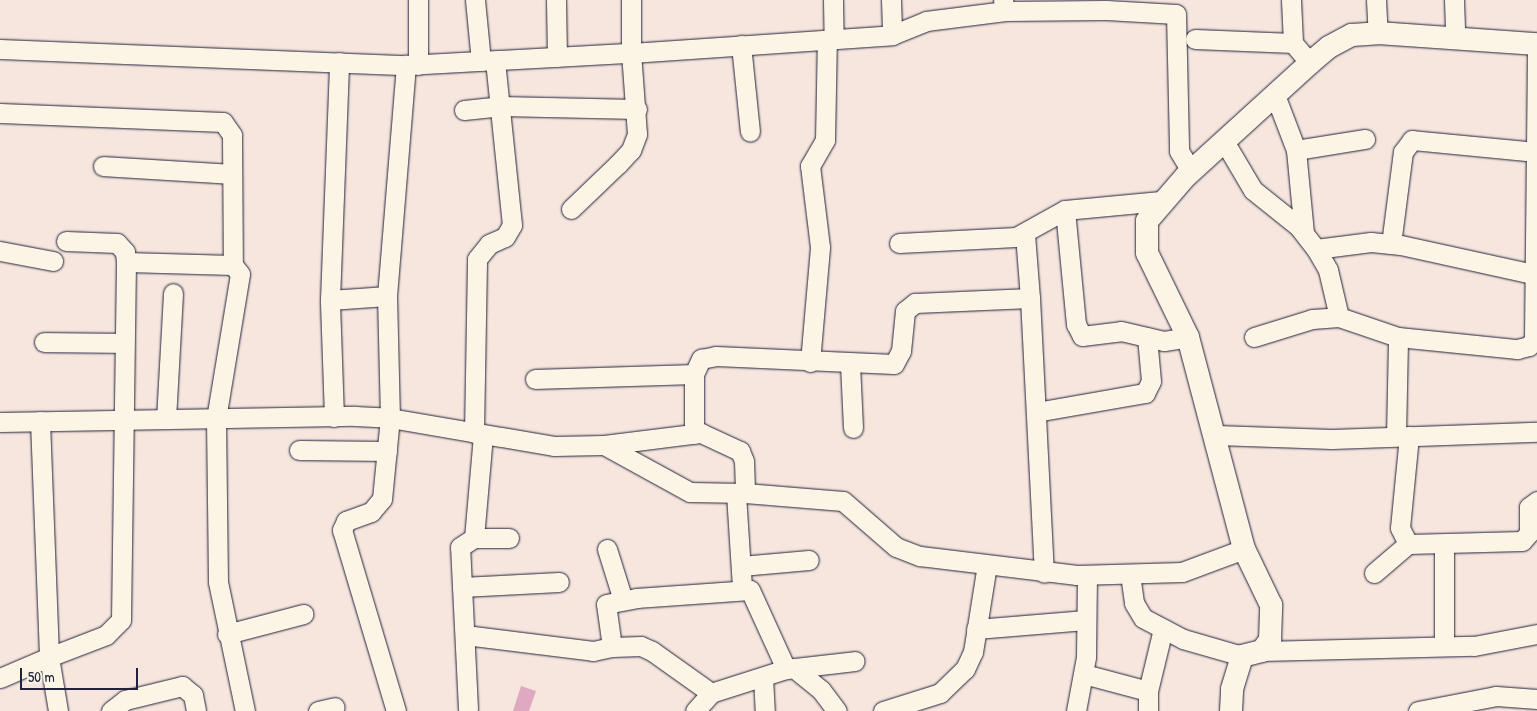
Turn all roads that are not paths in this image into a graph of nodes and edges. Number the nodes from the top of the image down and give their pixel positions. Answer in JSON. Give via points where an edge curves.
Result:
{"nodes":[{"id":1,"x":418,"y":0,"type":"edge"},
{"id":2,"x":475,"y":0,"type":"edge"},
{"id":3,"x":556,"y":0,"type":"edge"},
{"id":4,"x":630,"y":0,"type":"edge"},
{"id":5,"x":833,"y":0,"type":"edge"},
{"id":6,"x":891,"y":0,"type":"edge"},
{"id":7,"x":1291,"y":0,"type":"edge"},
{"id":8,"x":1376,"y":0,"type":"edge"},
{"id":9,"x":1454,"y":0,"type":"edge"},
{"id":10,"x":1004,"y":6,"type":"edge"},
{"id":11,"x":1176,"y":7,"type":"edge"},
{"id":12,"x":1378,"y":32,"type":"junction"},
{"id":13,"x":892,"y":35,"type":"junction"},
{"id":14,"x":1455,"y":38,"type":"junction"},
{"id":15,"x":830,"y":39,"type":"junction"},
{"id":16,"x":1195,"y":39,"type":"dead end"},
{"id":17,"x":1293,"y":42,"type":"junction"},
{"id":18,"x":1537,"y":44,"type":"edge"},
{"id":19,"x":741,"y":45,"type":"junction"},
{"id":20,"x":0,"y":49,"type":"edge"},
{"id":21,"x":631,"y":53,"type":"junction"},
{"id":22,"x":557,"y":57,"type":"junction"},
{"id":23,"x":488,"y":61,"type":"junction"},
{"id":24,"x":340,"y":62,"type":"junction"},
{"id":25,"x":1310,"y":63,"type":"junction"},
{"id":26,"x":412,"y":65,"type":"junction"},
{"id":27,"x":1275,"y":95,"type":"junction"},
{"id":28,"x":500,"y":106,"type":"junction"},
{"id":29,"x":637,"y":109,"type":"junction"},
{"id":30,"x":464,"y":110,"type":"dead end"},
{"id":31,"x":0,"y":113,"type":"edge"},
{"id":32,"x":750,"y":132,"type":"dead end"},
{"id":33,"x":1365,"y":139,"type":"dead end"},
{"id":34,"x":1224,"y":141,"type":"junction"},
{"id":35,"x":1296,"y":150,"type":"junction"},
{"id":36,"x":1537,"y":152,"type":"edge"},
{"id":37,"x":104,"y":166,"type":"dead end"},
{"id":38,"x":1191,"y":171,"type":"junction"},
{"id":39,"x":232,"y":174,"type":"junction"},
{"id":40,"x":1161,"y":201,"type":"junction"},
{"id":41,"x":571,"y":209,"type":"dead end"},
{"id":42,"x":1065,"y":210,"type":"junction"},
{"id":43,"x":1304,"y":233,"type":"junction"},
{"id":44,"x":1025,"y":234,"type":"junction"},
{"id":45,"x":66,"y":241,"type":"dead end"},
{"id":46,"x":899,"y":243,"type":"dead end"},
{"id":47,"x":1390,"y":244,"type":"junction"},
{"id":48,"x":1316,"y":249,"type":"junction"},
{"id":49,"x":0,"y":251,"type":"edge"},
{"id":50,"x":53,"y":260,"type":"dead end"},
{"id":51,"x":126,"y":262,"type":"junction"},
{"id":52,"x":232,"y":265,"type":"junction"},
{"id":53,"x":1537,"y":275,"type":"edge"},
{"id":54,"x":172,"y":293,"type":"dead end"},
{"id":55,"x":387,"y":296,"type":"junction"},
{"id":56,"x":1030,"y":298,"type":"junction"},
{"id":57,"x":330,"y":300,"type":"junction"},
{"id":58,"x":1340,"y":317,"type":"junction"},
{"id":59,"x":1147,"y":337,"type":"junction"},
{"id":60,"x":1188,"y":337,"type":"junction"},
{"id":61,"x":1254,"y":337,"type":"dead end"},
{"id":62,"x":1398,"y":337,"type":"junction"},
{"id":63,"x":44,"y":342,"type":"dead end"},
{"id":64,"x":124,"y":343,"type":"junction"},
{"id":65,"x":810,"y":362,"type":"junction"},
{"id":66,"x":850,"y":364,"type":"junction"},
{"id":67,"x":694,"y":374,"type":"junction"},
{"id":68,"x":535,"y":379,"type":"dead end"},
{"id":69,"x":1036,"y":412,"type":"junction"},
{"id":70,"x":334,"y":417,"type":"junction"},
{"id":71,"x":390,"y":418,"type":"junction"},
{"id":72,"x":166,"y":419,"type":"junction"},
{"id":73,"x":216,"y":419,"type":"junction"},
{"id":74,"x":122,"y":420,"type":"junction"},
{"id":75,"x":40,"y":421,"type":"junction"},
{"id":76,"x":0,"y":422,"type":"edge"},
{"id":77,"x":852,"y":428,"type":"dead end"},
{"id":78,"x":1537,"y":432,"type":"edge"},
{"id":79,"x":478,"y":434,"type":"junction"},
{"id":80,"x":694,"y":434,"type":"junction"},
{"id":81,"x":1216,"y":435,"type":"junction"},
{"id":82,"x":1402,"y":436,"type":"junction"},
{"id":83,"x":604,"y":445,"type":"junction"},
{"id":84,"x":299,"y":450,"type":"dead end"},
{"id":85,"x":387,"y":451,"type":"junction"},
{"id":86,"x":740,"y":494,"type":"junction"},
{"id":87,"x":1537,"y":501,"type":"edge"},
{"id":88,"x":474,"y":538,"type":"junction"},
{"id":89,"x":509,"y":538,"type":"dead end"},
{"id":90,"x":1408,"y":544,"type":"junction"},
{"id":91,"x":1444,"y":545,"type":"junction"},
{"id":92,"x":607,"y":549,"type":"dead end"},
{"id":93,"x":1244,"y":549,"type":"junction"},
{"id":94,"x":809,"y":560,"type":"dead end"},
{"id":95,"x":987,"y":565,"type":"junction"},
{"id":96,"x":741,"y":566,"type":"junction"},
{"id":97,"x":1044,"y":573,"type":"junction"},
{"id":98,"x":1374,"y":573,"type":"dead end"},
{"id":99,"x":1130,"y":574,"type":"junction"},
{"id":100,"x":1087,"y":575,"type":"junction"},
{"id":101,"x":558,"y":582,"type":"dead end"},
{"id":102,"x":462,"y":587,"type":"junction"},
{"id":103,"x":742,"y":588,"type":"junction"},
{"id":104,"x":623,"y":600,"type":"junction"},
{"id":105,"x":303,"y":614,"type":"dead end"},
{"id":106,"x":1086,"y":620,"type":"junction"},
{"id":107,"x":976,"y":629,"type":"junction"},
{"id":108,"x":1163,"y":629,"type":"junction"},
{"id":109,"x":227,"y":634,"type":"junction"},
{"id":110,"x":465,"y":634,"type":"junction"},
{"id":111,"x":1537,"y":634,"type":"edge"},
{"id":112,"x":1444,"y":646,"type":"junction"},
{"id":113,"x":612,"y":647,"type":"junction"},
{"id":114,"x":1252,"y":653,"type":"junction"},
{"id":115,"x":49,"y":657,"type":"junction"},
{"id":116,"x":855,"y":661,"type":"dead end"},
{"id":117,"x":790,"y":669,"type":"junction"},
{"id":118,"x":1084,"y":674,"type":"junction"},
{"id":119,"x":763,"y":676,"type":"junction"},
{"id":120,"x":0,"y":678,"type":"edge"},
{"id":121,"x":1148,"y":691,"type":"junction"},
{"id":122,"x":711,"y":694,"type":"junction"},
{"id":123,"x":1537,"y":699,"type":"edge"},
{"id":124,"x":1489,"y":704,"type":"edge"},
{"id":125,"x":471,"y":710,"type":"edge"},
{"id":126,"x":58,"y":711,"type":"edge"},
{"id":127,"x":111,"y":711,"type":"edge"},
{"id":128,"x":196,"y":711,"type":"edge"},
{"id":129,"x":245,"y":711,"type":"edge"},
{"id":130,"x":396,"y":711,"type":"edge"},
{"id":131,"x":695,"y":711,"type":"edge"},
{"id":132,"x":765,"y":711,"type":"edge"},
{"id":133,"x":837,"y":711,"type":"edge"},
{"id":134,"x":883,"y":711,"type":"edge"},
{"id":135,"x":1076,"y":711,"type":"edge"},
{"id":136,"x":1148,"y":711,"type":"edge"},
{"id":137,"x":1231,"y":711,"type":"edge"},
{"id":138,"x":1418,"y":711,"type":"edge"}],
"edges":[{"from":1,"to":26,"type":"street"},
{"from":2,"to":23,"type":"street"},
{"from":3,"to":22,"type":"street"},
{"from":4,"to":21,"type":"street"},
{"from":5,"to":15,"type":"street"},
{"from":6,"to":13,"type":"street"},
{"from":7,"to":17,"type":"street"},
{"from":8,"to":12,"type":"street"},
{"from":9,"to":14,"type":"street"},
{"from":10,"to":11,"type":"street","via":[[1106,10]]},
{"from":10,"to":13,"type":"street","via":[[926,21]]},
{"from":11,"to":38,"type":"street","via":[[1179,151]]},
{"from":12,"to":14,"type":"street"},
{"from":12,"to":25,"type":"street","via":[[1352,35],[1329,47]]},
{"from":13,"to":15,"type":"street"},
{"from":14,"to":18,"type":"street"},
{"from":15,"to":19,"type":"street"},
{"from":15,"to":65,"type":"street","via":[[825,140],[810,166],[820,247]]},
{"from":16,"to":17,"type":"street"},
{"from":17,"to":25,"type":"street"},
{"from":18,"to":36,"type":"street"},
{"from":19,"to":21,"type":"street"},
{"from":19,"to":32,"type":"street"},
{"from":20,"to":24,"type":"street"},
{"from":21,"to":22,"type":"street"},
{"from":21,"to":29,"type":"street"},
{"from":22,"to":23,"type":"street"},
{"from":23,"to":26,"type":"street"},
{"from":23,"to":28,"type":"street"},
{"from":24,"to":26,"type":"street"},
{"from":24,"to":57,"type":"street"},
{"from":25,"to":27,"type":"street"},
{"from":26,"to":55,"type":"street"},
{"from":27,"to":34,"type":"street"},
{"from":27,"to":35,"type":"street"},
{"from":28,"to":29,"type":"street"},
{"from":28,"to":30,"type":"street"},
{"from":28,"to":79,"type":"street","via":[[512,225],[510,233],[489,244],[477,259]]},
{"from":29,"to":41,"type":"street","via":[[637,134],[631,150]]},
{"from":31,"to":39,"type":"street","via":[[223,122],[232,135]]},
{"from":33,"to":35,"type":"street"},
{"from":34,"to":38,"type":"street"},
{"from":34,"to":43,"type":"street","via":[[1256,195]]},
{"from":35,"to":43,"type":"street"},
{"from":36,"to":47,"type":"street","via":[[1412,140],[1403,152]]},
{"from":36,"to":53,"type":"street"},
{"from":37,"to":39,"type":"street"},
{"from":38,"to":40,"type":"street"},
{"from":39,"to":52,"type":"street"},
{"from":40,"to":42,"type":"street"},
{"from":40,"to":60,"type":"street","via":[[1146,221],[1148,254]]},
{"from":42,"to":44,"type":"street"},
{"from":42,"to":59,"type":"street","via":[[1078,332],[1088,338],[1121,330]]},
{"from":43,"to":48,"type":"street"},
{"from":44,"to":46,"type":"street"},
{"from":44,"to":56,"type":"street"},
{"from":45,"to":51,"type":"street","via":[[117,243],[125,252]]},
{"from":47,"to":48,"type":"street"},
{"from":47,"to":53,"type":"street"},
{"from":48,"to":58,"type":"street","via":[[1328,270]]},
{"from":49,"to":50,"type":"street"},
{"from":51,"to":52,"type":"street"},
{"from":51,"to":64,"type":"street"},
{"from":52,"to":73,"type":"street","via":[[238,269],[239,281]]},
{"from":53,"to":62,"type":"street","via":[[1534,339],[1524,348]]},
{"from":54,"to":72,"type":"street"},
{"from":55,"to":57,"type":"street"},
{"from":55,"to":71,"type":"street"},
{"from":56,"to":66,"type":"street","via":[[915,303],[905,311],[901,351],[894,364]]},
{"from":56,"to":69,"type":"street"},
{"from":57,"to":70,"type":"street"},
{"from":58,"to":61,"type":"street","via":[[1312,319]]},
{"from":58,"to":62,"type":"street"},
{"from":59,"to":60,"type":"street","via":[[1164,341]]},
{"from":59,"to":69,"type":"street","via":[[1151,381],[1145,393]]},
{"from":60,"to":81,"type":"street"},
{"from":62,"to":82,"type":"street"},
{"from":63,"to":64,"type":"street"},
{"from":64,"to":74,"type":"street"},
{"from":65,"to":66,"type":"street"},
{"from":65,"to":67,"type":"street","via":[[716,356],[701,360]]},
{"from":66,"to":77,"type":"street"},
{"from":67,"to":68,"type":"street"},
{"from":67,"to":80,"type":"street"},
{"from":69,"to":97,"type":"street"},
{"from":70,"to":71,"type":"street"},
{"from":70,"to":73,"type":"street"},
{"from":71,"to":79,"type":"street"},
{"from":71,"to":85,"type":"street"},
{"from":72,"to":73,"type":"street"},
{"from":72,"to":74,"type":"street"},
{"from":73,"to":109,"type":"street","via":[[218,582]]},
{"from":74,"to":75,"type":"street"},
{"from":74,"to":115,"type":"street","via":[[121,620],[106,635]]},
{"from":75,"to":76,"type":"street"},
{"from":75,"to":115,"type":"street"},
{"from":78,"to":82,"type":"street"},
{"from":79,"to":83,"type":"street","via":[[554,446]]},
{"from":79,"to":88,"type":"street"},
{"from":80,"to":83,"type":"street"},
{"from":80,"to":86,"type":"street","via":[[714,436],[740,451],[744,461]]},
{"from":81,"to":82,"type":"street"},
{"from":81,"to":93,"type":"street"},
{"from":82,"to":90,"type":"street","via":[[1400,528]]},
{"from":83,"to":86,"type":"street","via":[[690,492]]},
{"from":84,"to":85,"type":"street"},
{"from":85,"to":130,"type":"street","via":[[382,499],[371,512],[346,521],[342,530]]},
{"from":86,"to":95,"type":"street","via":[[834,499],[851,506],[886,540],[906,552]]},
{"from":86,"to":96,"type":"street"},
{"from":87,"to":91,"type":"street","via":[[1529,507],[1529,533],[1522,541]]},
{"from":88,"to":89,"type":"street"},
{"from":88,"to":102,"type":"street","via":[[460,547]]},
{"from":90,"to":91,"type":"street"},
{"from":90,"to":98,"type":"street"},
{"from":91,"to":112,"type":"street"},
{"from":92,"to":104,"type":"street"},
{"from":93,"to":99,"type":"street","via":[[1194,570]]},
{"from":93,"to":114,"type":"street","via":[[1271,605],[1270,640]]},
{"from":94,"to":96,"type":"street"},
{"from":95,"to":97,"type":"street"},
{"from":95,"to":107,"type":"street"},
{"from":96,"to":103,"type":"street"},
{"from":97,"to":100,"type":"street"},
{"from":99,"to":100,"type":"street"},
{"from":99,"to":108,"type":"street","via":[[1138,611],[1143,618]]},
{"from":100,"to":106,"type":"street"},
{"from":101,"to":102,"type":"street"},
{"from":102,"to":110,"type":"street"},
{"from":103,"to":104,"type":"street"},
{"from":103,"to":117,"type":"street","via":[[750,590],[756,599]]},
{"from":104,"to":113,"type":"street","via":[[606,604]]},
{"from":105,"to":109,"type":"street"},
{"from":106,"to":107,"type":"street"},
{"from":106,"to":118,"type":"street"},
{"from":107,"to":134,"type":"street","via":[[973,652],[955,681],[925,701]]},
{"from":108,"to":114,"type":"street"},
{"from":108,"to":121,"type":"street"},
{"from":109,"to":129,"type":"street"},
{"from":110,"to":113,"type":"street","via":[[593,651]]},
{"from":110,"to":125,"type":"street"},
{"from":111,"to":112,"type":"street","via":[[1474,646]]},
{"from":112,"to":114,"type":"street"},
{"from":113,"to":122,"type":"street","via":[[641,646],[652,651]]},
{"from":114,"to":137,"type":"street","via":[[1232,689]]},
{"from":115,"to":120,"type":"street"},
{"from":115,"to":126,"type":"street"},
{"from":116,"to":117,"type":"street"},
{"from":117,"to":119,"type":"street"},
{"from":117,"to":133,"type":"street","via":[[820,690]]},
{"from":118,"to":121,"type":"street"},
{"from":118,"to":135,"type":"street"},
{"from":119,"to":122,"type":"street"},
{"from":119,"to":132,"type":"street"},
{"from":121,"to":136,"type":"street"},
{"from":122,"to":131,"type":"street"},
{"from":123,"to":124,"type":"street","via":[[1513,695]]},
{"from":124,"to":138,"type":"street"},
{"from":127,"to":128,"type":"street","via":[[125,700],[182,686],[193,695]]}]}
